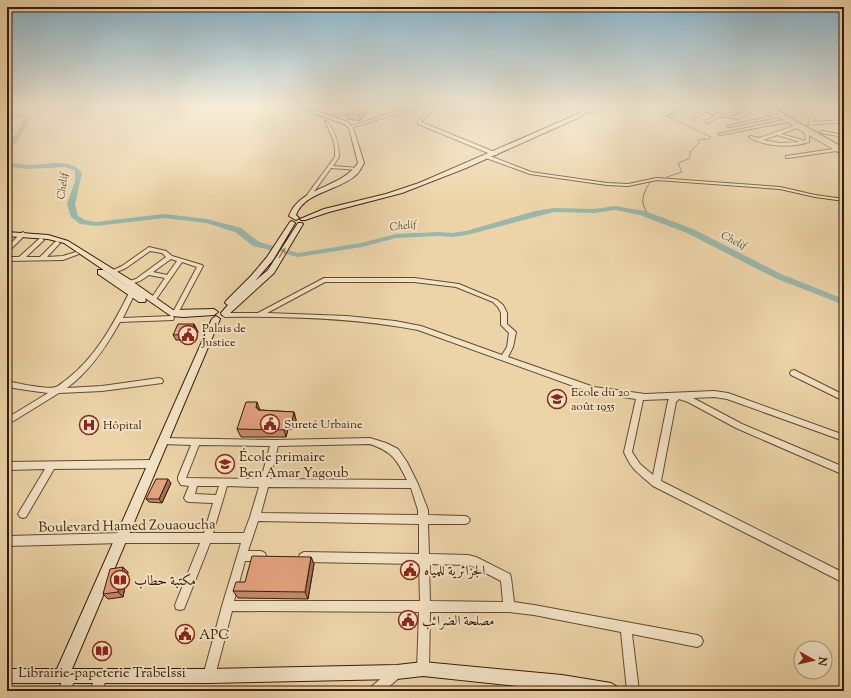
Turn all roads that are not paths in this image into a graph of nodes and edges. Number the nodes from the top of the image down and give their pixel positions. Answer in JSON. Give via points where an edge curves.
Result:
{"nodes":[{"id":1,"x":335,"y":139,"type":"edge"},
{"id":2,"x":355,"y":139,"type":"edge"},
{"id":3,"x":356,"y":139,"type":"edge"},
{"id":4,"x":455,"y":139,"type":"edge"},
{"id":5,"x":527,"y":139,"type":"edge"},
{"id":6,"x":755,"y":139,"type":"edge"},
{"id":7,"x":763,"y":139,"type":"edge"},
{"id":8,"x":793,"y":139,"type":"edge"},
{"id":9,"x":808,"y":139,"type":"edge"},
{"id":10,"x":824,"y":139,"type":"edge"},
{"id":11,"x":826,"y":139,"type":"edge"},
{"id":12,"x":830,"y":139,"type":"edge"},
{"id":13,"x":758,"y":140,"type":"junction"},
{"id":14,"x":804,"y":142,"type":"junction"},
{"id":15,"x":841,"y":148,"type":"edge"},
{"id":16,"x":844,"y":154,"type":"edge"},
{"id":17,"x":492,"y":155,"type":"junction"},
{"id":18,"x":788,"y":157,"type":"dead end"},
{"id":19,"x":331,"y":167,"type":"junction"},
{"id":20,"x":358,"y":169,"type":"junction"},
{"id":21,"x":306,"y":199,"type":"junction"},
{"id":22,"x":844,"y":200,"type":"edge"},
{"id":23,"x":298,"y":221,"type":"junction"},
{"id":24,"x":7,"y":234,"type":"edge"},
{"id":25,"x":22,"y":236,"type":"junction"},
{"id":26,"x":7,"y":237,"type":"edge"},
{"id":27,"x":41,"y":240,"type":"junction"},
{"id":28,"x":57,"y":243,"type":"junction"},
{"id":29,"x":7,"y":250,"type":"edge"},
{"id":30,"x":76,"y":254,"type":"junction"},
{"id":31,"x":170,"y":256,"type":"junction"},
{"id":32,"x":7,"y":259,"type":"edge"},
{"id":33,"x":20,"y":259,"type":"junction"},
{"id":34,"x":41,"y":259,"type":"junction"},
{"id":35,"x":180,"y":261,"type":"junction"},
{"id":36,"x":112,"y":272,"type":"junction"},
{"id":37,"x":149,"y":272,"type":"junction"},
{"id":38,"x":169,"y":277,"type":"junction"},
{"id":39,"x":128,"y":283,"type":"junction"},
{"id":40,"x":132,"y":293,"type":"junction"},
{"id":41,"x":153,"y":300,"type":"junction"},
{"id":42,"x":259,"y":314,"type":"junction"},
{"id":43,"x":219,"y":315,"type":"junction"},
{"id":44,"x":173,"y":316,"type":"junction"},
{"id":45,"x":118,"y":320,"type":"junction"},
{"id":46,"x":504,"y":359,"type":"junction"},
{"id":47,"x":794,"y":373,"type":"dead end"},
{"id":48,"x":159,"y":381,"type":"dead end"},
{"id":49,"x":7,"y":384,"type":"edge"},
{"id":50,"x":55,"y":390,"type":"junction"},
{"id":51,"x":678,"y":396,"type":"junction"},
{"id":52,"x":640,"y":397,"type":"junction"},
{"id":53,"x":844,"y":398,"type":"edge"},
{"id":54,"x":7,"y":422,"type":"edge"},
{"id":55,"x":844,"y":438,"type":"edge"},
{"id":56,"x":163,"y":441,"type":"junction"},
{"id":57,"x":196,"y":443,"type":"junction"},
{"id":58,"x":275,"y":443,"type":"junction"},
{"id":59,"x":153,"y":464,"type":"junction"},
{"id":60,"x":52,"y":465,"type":"junction"},
{"id":61,"x":7,"y":466,"type":"edge"},
{"id":62,"x":844,"y":471,"type":"edge"},
{"id":63,"x":224,"y":482,"type":"junction"},
{"id":64,"x":265,"y":482,"type":"junction"},
{"id":65,"x":194,"y":483,"type":"junction"},
{"id":66,"x":656,"y":483,"type":"junction"},
{"id":67,"x":414,"y":484,"type":"junction"},
{"id":68,"x":218,"y":499,"type":"junction"},
{"id":69,"x":23,"y":514,"type":"dead end"},
{"id":70,"x":255,"y":517,"type":"junction"},
{"id":71,"x":424,"y":520,"type":"junction"},
{"id":72,"x":465,"y":520,"type":"dead end"},
{"id":73,"x":122,"y":538,"type":"junction"},
{"id":74,"x":206,"y":538,"type":"junction"},
{"id":75,"x":248,"y":538,"type":"junction"},
{"id":76,"x":7,"y":540,"type":"edge"},
{"id":77,"x":241,"y":556,"type":"junction"},
{"id":78,"x":273,"y":556,"type":"edge"},
{"id":79,"x":297,"y":557,"type":"edge"},
{"id":80,"x":424,"y":559,"type":"junction"},
{"id":81,"x":844,"y":578,"type":"edge"},
{"id":82,"x":180,"y":605,"type":"dead end"},
{"id":83,"x":228,"y":606,"type":"junction"},
{"id":84,"x":425,"y":607,"type":"junction"},
{"id":85,"x":509,"y":607,"type":"junction"},
{"id":86,"x":626,"y":627,"type":"junction"},
{"id":87,"x":697,"y":641,"type":"dead end"},
{"id":88,"x":423,"y":669,"type":"junction"},
{"id":89,"x":397,"y":672,"type":"junction"},
{"id":90,"x":7,"y":676,"type":"edge"},
{"id":91,"x":66,"y":676,"type":"junction"},
{"id":92,"x":101,"y":676,"type":"junction"},
{"id":93,"x":209,"y":676,"type":"junction"},
{"id":94,"x":64,"y":691,"type":"edge"},
{"id":95,"x":96,"y":691,"type":"edge"},
{"id":96,"x":375,"y":691,"type":"edge"},
{"id":97,"x":611,"y":691,"type":"edge"},
{"id":98,"x":633,"y":691,"type":"edge"}],
"edges":[{"from":1,"to":19,"type":"street","via":[[337,157]]},
{"from":2,"to":20,"type":"main road","via":[[361,163]]},
{"from":3,"to":21,"type":"main road","via":[[365,160],[364,168],[352,179]]},
{"from":4,"to":17,"type":"street"},
{"from":5,"to":17,"type":"main road"},
{"from":6,"to":13,"type":"street"},
{"from":7,"to":13,"type":"street"},
{"from":8,"to":14,"type":"street"},
{"from":9,"to":14,"type":"street"},
{"from":10,"to":15,"type":"highway"},
{"from":11,"to":15,"type":"highway"},
{"from":12,"to":15,"type":"highway"},
{"from":13,"to":14,"type":"street","via":[[776,144]]},
{"from":15,"to":16,"type":"street"},
{"from":15,"to":18,"type":"street"},
{"from":17,"to":22,"type":"street","via":[[530,174],[607,184],[628,185],[657,179],[780,188]]},
{"from":17,"to":23,"type":"main road","via":[[393,198],[328,210]]},
{"from":19,"to":20,"type":"street"},
{"from":19,"to":21,"type":"street"},
{"from":20,"to":21,"type":"main road","via":[[347,178]]},
{"from":21,"to":23,"type":"main road","via":[[294,209],[292,216]]},
{"from":23,"to":43,"type":"main road","via":[[254,278]]},
{"from":43,"to":23,"type":"main road","one_way":true,"via":[[271,271],[293,236]]},
{"from":24,"to":25,"type":"main road"},
{"from":25,"to":26,"type":"main road"},
{"from":25,"to":27,"type":"main road"},
{"from":25,"to":29,"type":"street"},
{"from":25,"to":36,"type":"main road","via":[[59,239],[75,246]]},
{"from":27,"to":28,"type":"main road"},
{"from":27,"to":33,"type":"street"},
{"from":28,"to":30,"type":"main road"},
{"from":28,"to":34,"type":"street"},
{"from":30,"to":34,"type":"street","via":[[63,258]]},
{"from":30,"to":40,"type":"main road"},
{"from":31,"to":35,"type":"street"},
{"from":31,"to":36,"type":"street","via":[[149,249],[124,267]]},
{"from":31,"to":37,"type":"street"},
{"from":32,"to":33,"type":"street"},
{"from":33,"to":34,"type":"street"},
{"from":35,"to":38,"type":"street"},
{"from":35,"to":44,"type":"street","via":[[200,266]]},
{"from":36,"to":39,"type":"main road"},
{"from":37,"to":38,"type":"street"},
{"from":37,"to":39,"type":"street"},
{"from":38,"to":41,"type":"street"},
{"from":39,"to":41,"type":"main road"},
{"from":40,"to":44,"type":"main road"},
{"from":40,"to":45,"type":"street"},
{"from":41,"to":44,"type":"main road"},
{"from":42,"to":43,"type":"street"},
{"from":42,"to":46,"type":"street","via":[[353,318],[394,323],[419,328]]},
{"from":42,"to":46,"type":"street","via":[[324,280],[414,280],[457,285],[501,306],[504,325],[513,332]]},
{"from":43,"to":44,"type":"main road"},
{"from":43,"to":56,"type":"main road"},
{"from":44,"to":45,"type":"street"},
{"from":45,"to":50,"type":"street","via":[[82,370]]},
{"from":46,"to":52,"type":"street","via":[[592,390]]},
{"from":47,"to":53,"type":"street"},
{"from":48,"to":50,"type":"street","via":[[108,388]]},
{"from":49,"to":50,"type":"street"},
{"from":50,"to":54,"type":"street"},
{"from":51,"to":52,"type":"street"},
{"from":51,"to":55,"type":"street","via":[[728,396]]},
{"from":51,"to":62,"type":"street","via":[[691,400],[739,426]]},
{"from":51,"to":66,"type":"street","via":[[672,401]]},
{"from":52,"to":66,"type":"street","via":[[628,452],[639,469]]},
{"from":56,"to":57,"type":"street"},
{"from":56,"to":59,"type":"main road"},
{"from":57,"to":58,"type":"street"},
{"from":57,"to":65,"type":"street","via":[[182,478],[184,482]]},
{"from":58,"to":64,"type":"street"},
{"from":58,"to":67,"type":"street","via":[[370,441],[395,452]]},
{"from":59,"to":60,"type":"street"},
{"from":59,"to":73,"type":"main road"},
{"from":60,"to":61,"type":"street"},
{"from":60,"to":69,"type":"street"},
{"from":63,"to":64,"type":"street"},
{"from":63,"to":65,"type":"street"},
{"from":63,"to":68,"type":"street"},
{"from":64,"to":67,"type":"street"},
{"from":64,"to":70,"type":"street"},
{"from":65,"to":68,"type":"street","via":[[189,498]]},
{"from":66,"to":81,"type":"street"},
{"from":67,"to":71,"type":"street"},
{"from":68,"to":74,"type":"street"},
{"from":70,"to":71,"type":"street"},
{"from":70,"to":75,"type":"street"},
{"from":71,"to":72,"type":"street"},
{"from":71,"to":80,"type":"street"},
{"from":73,"to":74,"type":"street","name":"Boulevard Hamed Zouaoucha"},
{"from":73,"to":76,"type":"street","name":"Boulevard Hamed Zouaoucha"},
{"from":73,"to":91,"type":"main road"},
{"from":74,"to":75,"type":"street","name":"Boulevard Hamed Zouaoucha"},
{"from":74,"to":82,"type":"street"},
{"from":75,"to":77,"type":"street"},
{"from":77,"to":78,"type":"street"},
{"from":77,"to":83,"type":"street"},
{"from":79,"to":80,"type":"street"},
{"from":80,"to":84,"type":"street"},
{"from":80,"to":85,"type":"street","via":[[468,560],[506,578]]},
{"from":83,"to":84,"type":"street"},
{"from":83,"to":93,"type":"street"},
{"from":84,"to":85,"type":"street"},
{"from":84,"to":88,"type":"street"},
{"from":85,"to":86,"type":"street"},
{"from":86,"to":87,"type":"street"},
{"from":86,"to":98,"type":"street"},
{"from":88,"to":89,"type":"main road"},
{"from":88,"to":97,"type":"main road","via":[[562,683]]},
{"from":89,"to":93,"type":"main road"},
{"from":89,"to":96,"type":"street"},
{"from":90,"to":91,"type":"main road"},
{"from":91,"to":92,"type":"main road"},
{"from":91,"to":94,"type":"street"},
{"from":92,"to":93,"type":"main road"},
{"from":92,"to":95,"type":"street"}]}
